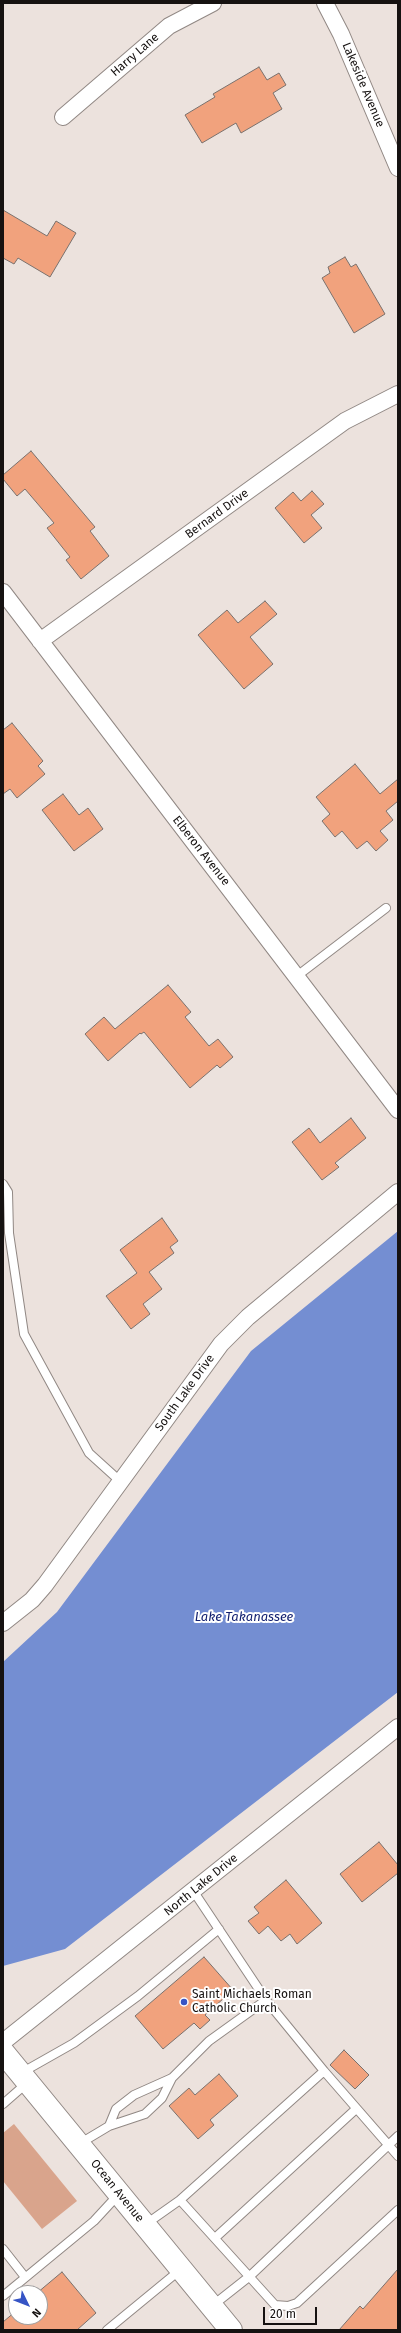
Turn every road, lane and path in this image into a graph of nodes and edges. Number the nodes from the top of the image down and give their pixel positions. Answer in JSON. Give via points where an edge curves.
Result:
{"nodes":[{"id":1,"x":213,"y":3,"type":"edge"},
{"id":2,"x":325,"y":3,"type":"edge"},
{"id":3,"x":63,"y":117,"type":"dead end"},
{"id":4,"x":398,"y":168,"type":"edge"},
{"id":5,"x":398,"y":394,"type":"edge"},
{"id":6,"x":3,"y":592,"type":"edge"},
{"id":7,"x":40,"y":641,"type":"junction"},
{"id":8,"x":386,"y":908,"type":"dead end"},
{"id":9,"x":297,"y":976,"type":"junction"},
{"id":10,"x":398,"y":1110,"type":"edge"},
{"id":11,"x":3,"y":1184,"type":"edge"},
{"id":12,"x":398,"y":1192,"type":"edge"},
{"id":13,"x":121,"y":1482,"type":"junction"},
{"id":14,"x":3,"y":1623,"type":"edge"},
{"id":15,"x":398,"y":1727,"type":"edge"},
{"id":16,"x":194,"y":1892,"type":"junction"},
{"id":17,"x":219,"y":1929,"type":"junction"},
{"id":18,"x":266,"y":2000,"type":"junction"},
{"id":19,"x":3,"y":2042,"type":"edge"},
{"id":20,"x":3,"y":2052,"type":"edge"},
{"id":21,"x":324,"y":2071,"type":"junction"},
{"id":22,"x":24,"y":2078,"type":"junction"},
{"id":23,"x":172,"y":2078,"type":"junction"},
{"id":24,"x":3,"y":2104,"type":"edge"},
{"id":25,"x":356,"y":2109,"type":"junction"},
{"id":26,"x":110,"y":2126,"type":"junction"},
{"id":27,"x":398,"y":2136,"type":"edge"},
{"id":28,"x":79,"y":2145,"type":"junction"},
{"id":29,"x":388,"y":2146,"type":"junction"},
{"id":30,"x":398,"y":2156,"type":"edge"},
{"id":31,"x":119,"y":2194,"type":"junction"},
{"id":32,"x":180,"y":2200,"type":"junction"},
{"id":33,"x":398,"y":2210,"type":"edge"},
{"id":34,"x":145,"y":2225,"type":"junction"},
{"id":35,"x":215,"y":2238,"type":"junction"},
{"id":36,"x":3,"y":2249,"type":"edge"},
{"id":37,"x":181,"y":2270,"type":"junction"},
{"id":38,"x":250,"y":2276,"type":"junction"},
{"id":39,"x":25,"y":2277,"type":"junction"},
{"id":40,"x":3,"y":2296,"type":"edge"},
{"id":41,"x":212,"y":2307,"type":"junction"},
{"id":42,"x":107,"y":2330,"type":"edge"},
{"id":43,"x":231,"y":2330,"type":"edge"}],
"edges":[{"from":1,"to":3,"type":"street","name":"Harry Lane","via":[[169,26]]},
{"from":2,"to":4,"type":"street","name":"Lakeside Avenue","via":[[341,34]]},
{"from":5,"to":7,"type":"street","name":"Bernard Drive","via":[[345,421]]},
{"from":6,"to":7,"type":"street","name":"Elberon Avenue"},
{"from":7,"to":9,"type":"street","name":"Elberon Avenue"},
{"from":8,"to":9,"type":"lane"},
{"from":9,"to":10,"type":"street","name":"Elberon Avenue"},
{"from":11,"to":13,"type":"lane","via":[[8,1192],[9,1233],[24,1334],[89,1453]]},
{"from":12,"to":13,"type":"street","name":"South Lake Drive","via":[[248,1317],[221,1344]]},
{"from":13,"to":14,"type":"street","name":"South Lake Drive","via":[[46,1585]]},
{"from":15,"to":16,"type":"street","name":"North Lake Drive"},
{"from":16,"to":17,"type":"lane"},
{"from":16,"to":19,"type":"street","name":"North Lake Drive"},
{"from":17,"to":18,"type":"lane"},
{"from":17,"to":22,"type":"lane","via":[[138,1996]]},
{"from":18,"to":21,"type":"lane"},
{"from":18,"to":23,"type":"lane","via":[[209,2041]]},
{"from":20,"to":22,"type":"street","name":"Ocean Avenue"},
{"from":21,"to":25,"type":"lane"},
{"from":21,"to":32,"type":"lane"},
{"from":22,"to":24,"type":"lane"},
{"from":22,"to":28,"type":"street","name":"Ocean Avenue"},
{"from":23,"to":26,"type":"lane","via":[[134,2095],[116,2109]]},
{"from":23,"to":26,"type":"lane","via":[[162,2098],[145,2114]]},
{"from":25,"to":29,"type":"lane"},
{"from":25,"to":35,"type":"lane"},
{"from":26,"to":28,"type":"lane"},
{"from":27,"to":29,"type":"lane"},
{"from":28,"to":31,"type":"street","name":"Ocean Avenue"},
{"from":29,"to":30,"type":"lane"},
{"from":29,"to":38,"type":"lane"},
{"from":31,"to":34,"type":"street","name":"Ocean Avenue"},
{"from":31,"to":39,"type":"lane","via":[[94,2221]]},
{"from":32,"to":34,"type":"lane"},
{"from":32,"to":35,"type":"lane"},
{"from":33,"to":38,"type":"lane","via":[[297,2303],[288,2306],[275,2305]]},
{"from":34,"to":37,"type":"street","name":"Ocean Avenue"},
{"from":35,"to":38,"type":"lane"},
{"from":36,"to":39,"type":"lane"},
{"from":37,"to":41,"type":"street","name":"Ocean Avenue"},
{"from":37,"to":42,"type":"lane"},
{"from":38,"to":41,"type":"lane"},
{"from":39,"to":40,"type":"lane"},
{"from":41,"to":43,"type":"street","name":"Ocean Avenue"}]}
